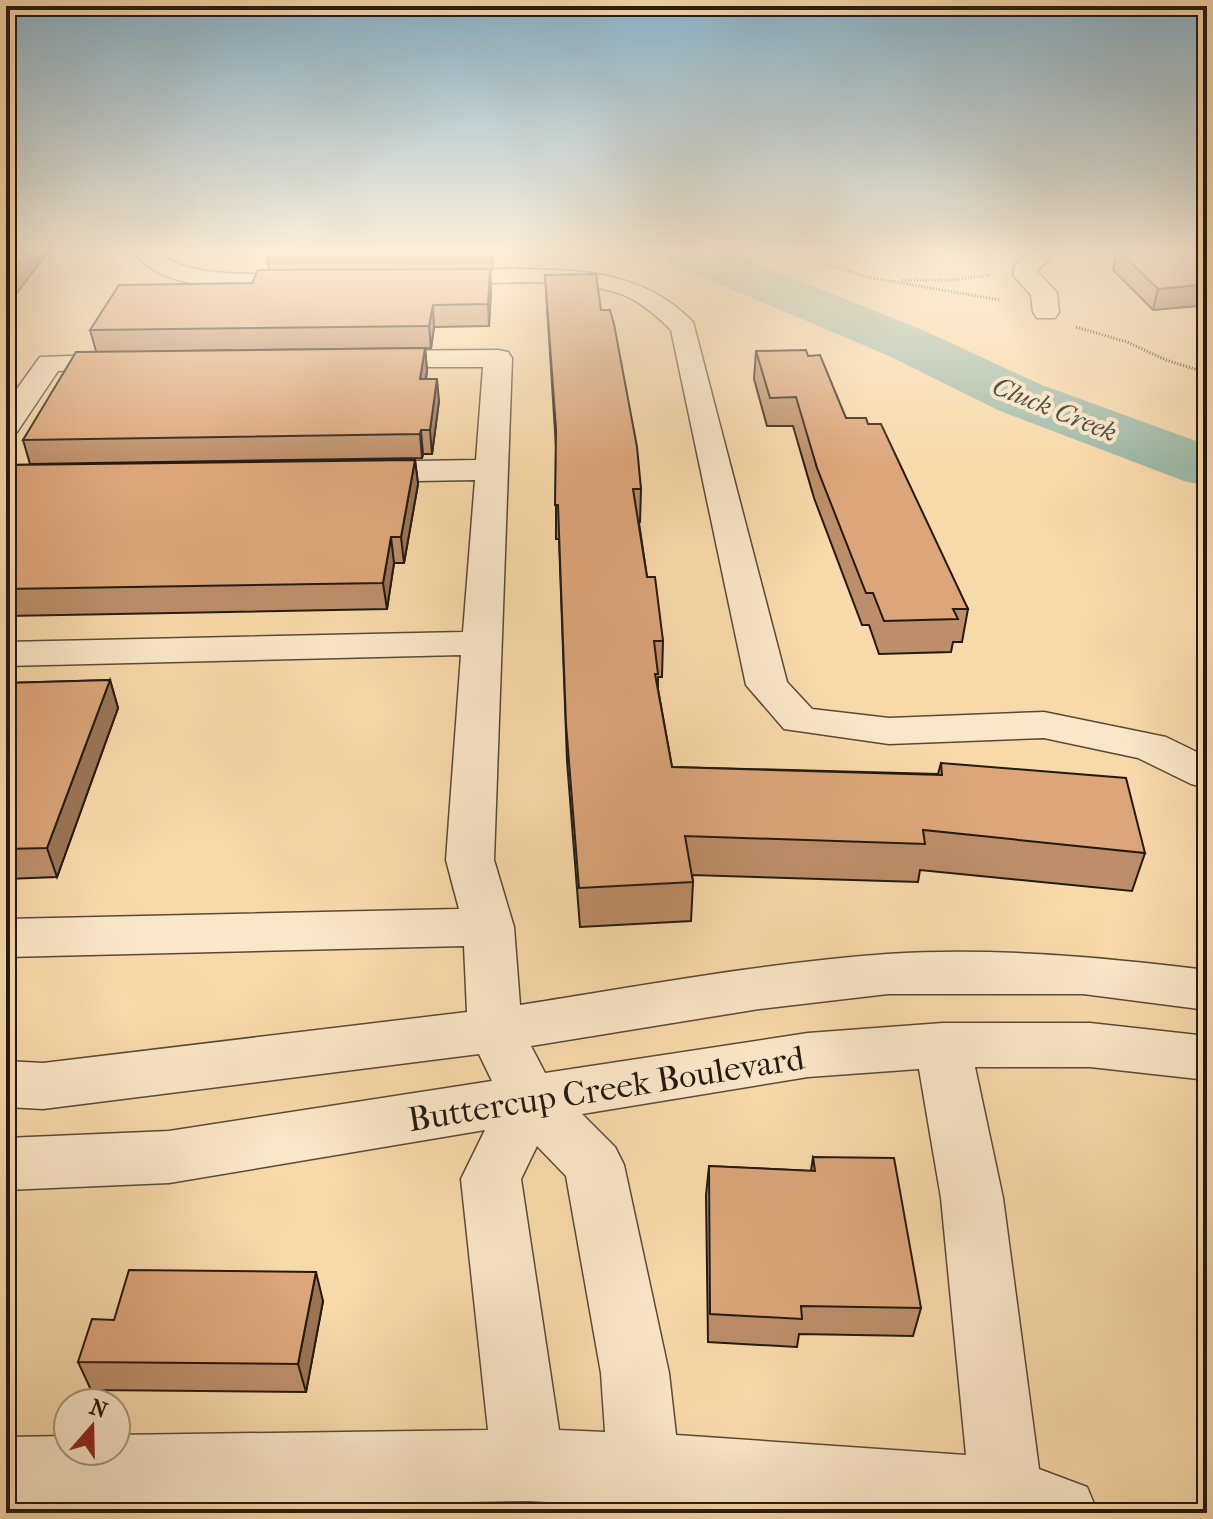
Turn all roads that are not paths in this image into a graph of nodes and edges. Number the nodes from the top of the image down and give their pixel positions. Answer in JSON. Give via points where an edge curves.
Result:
{"nodes":[{"id":1,"x":679,"y":323,"type":"edge"},
{"id":2,"x":328,"y":360,"type":"edge"},
{"id":3,"x":158,"y":362,"type":"edge"},
{"id":4,"x":6,"y":425,"type":"edge"},
{"id":5,"x":492,"y":470,"type":"junction"},
{"id":6,"x":335,"y":472,"type":"edge"},
{"id":7,"x":482,"y":643,"type":"junction"},
{"id":8,"x":6,"y":654,"type":"edge"},
{"id":9,"x":1207,"y":774,"type":"edge"},
{"id":10,"x":489,"y":927,"type":"junction"},
{"id":11,"x":6,"y":938,"type":"edge"},
{"id":12,"x":1207,"y":990,"type":"edge"},
{"id":13,"x":495,"y":1030,"type":"junction"},
{"id":14,"x":943,"y":1045,"type":"junction"},
{"id":15,"x":1207,"y":1058,"type":"edge"},
{"id":16,"x":6,"y":1084,"type":"edge"},
{"id":17,"x":530,"y":1100,"type":"junction"},
{"id":18,"x":6,"y":1164,"type":"edge"},
{"id":19,"x":528,"y":1465,"type":"junction"},
{"id":20,"x":643,"y":1469,"type":"junction"},
{"id":21,"x":6,"y":1473,"type":"edge"},
{"id":22,"x":1034,"y":1503,"type":"edge"}],
"edges":[{"from":1,"to":9,"type":"street","via":[[767,685],[799,720],[889,731],[1044,725],[1151,747]]},
{"from":2,"to":5,"type":"street","via":[[498,358]]},
{"from":3,"to":4,"type":"street","via":[[50,363]]},
{"from":5,"to":6,"type":"street"},
{"from":5,"to":7,"type":"street"},
{"from":7,"to":8,"type":"street"},
{"from":7,"to":10,"type":"street","via":[[470,860]]},
{"from":10,"to":11,"type":"street"},
{"from":10,"to":13,"type":"street"},
{"from":12,"to":13,"type":"street","via":[[1083,974],[888,974]]},
{"from":13,"to":16,"type":"street","via":[[43,1086]]},
{"from":13,"to":17,"type":"street"},
{"from":14,"to":15,"type":"street","name":"Buttercup Creek Boulevard","via":[[1090,1045]]},
{"from":14,"to":17,"type":"street","name":"Buttercup Creek Boulevard","via":[[808,1055]]},
{"from":14,"to":22,"type":"street"},
{"from":17,"to":18,"type":"street","name":"Buttercup Creek Boulevard","via":[[169,1157]]},
{"from":17,"to":19,"type":"street","via":[[491,1179]]},
{"from":17,"to":20,"type":"street","via":[[594,1165],[635,1373]]},
{"from":19,"to":20,"type":"street"},
{"from":19,"to":21,"type":"street"},
{"from":20,"to":22,"type":"street"}]}
